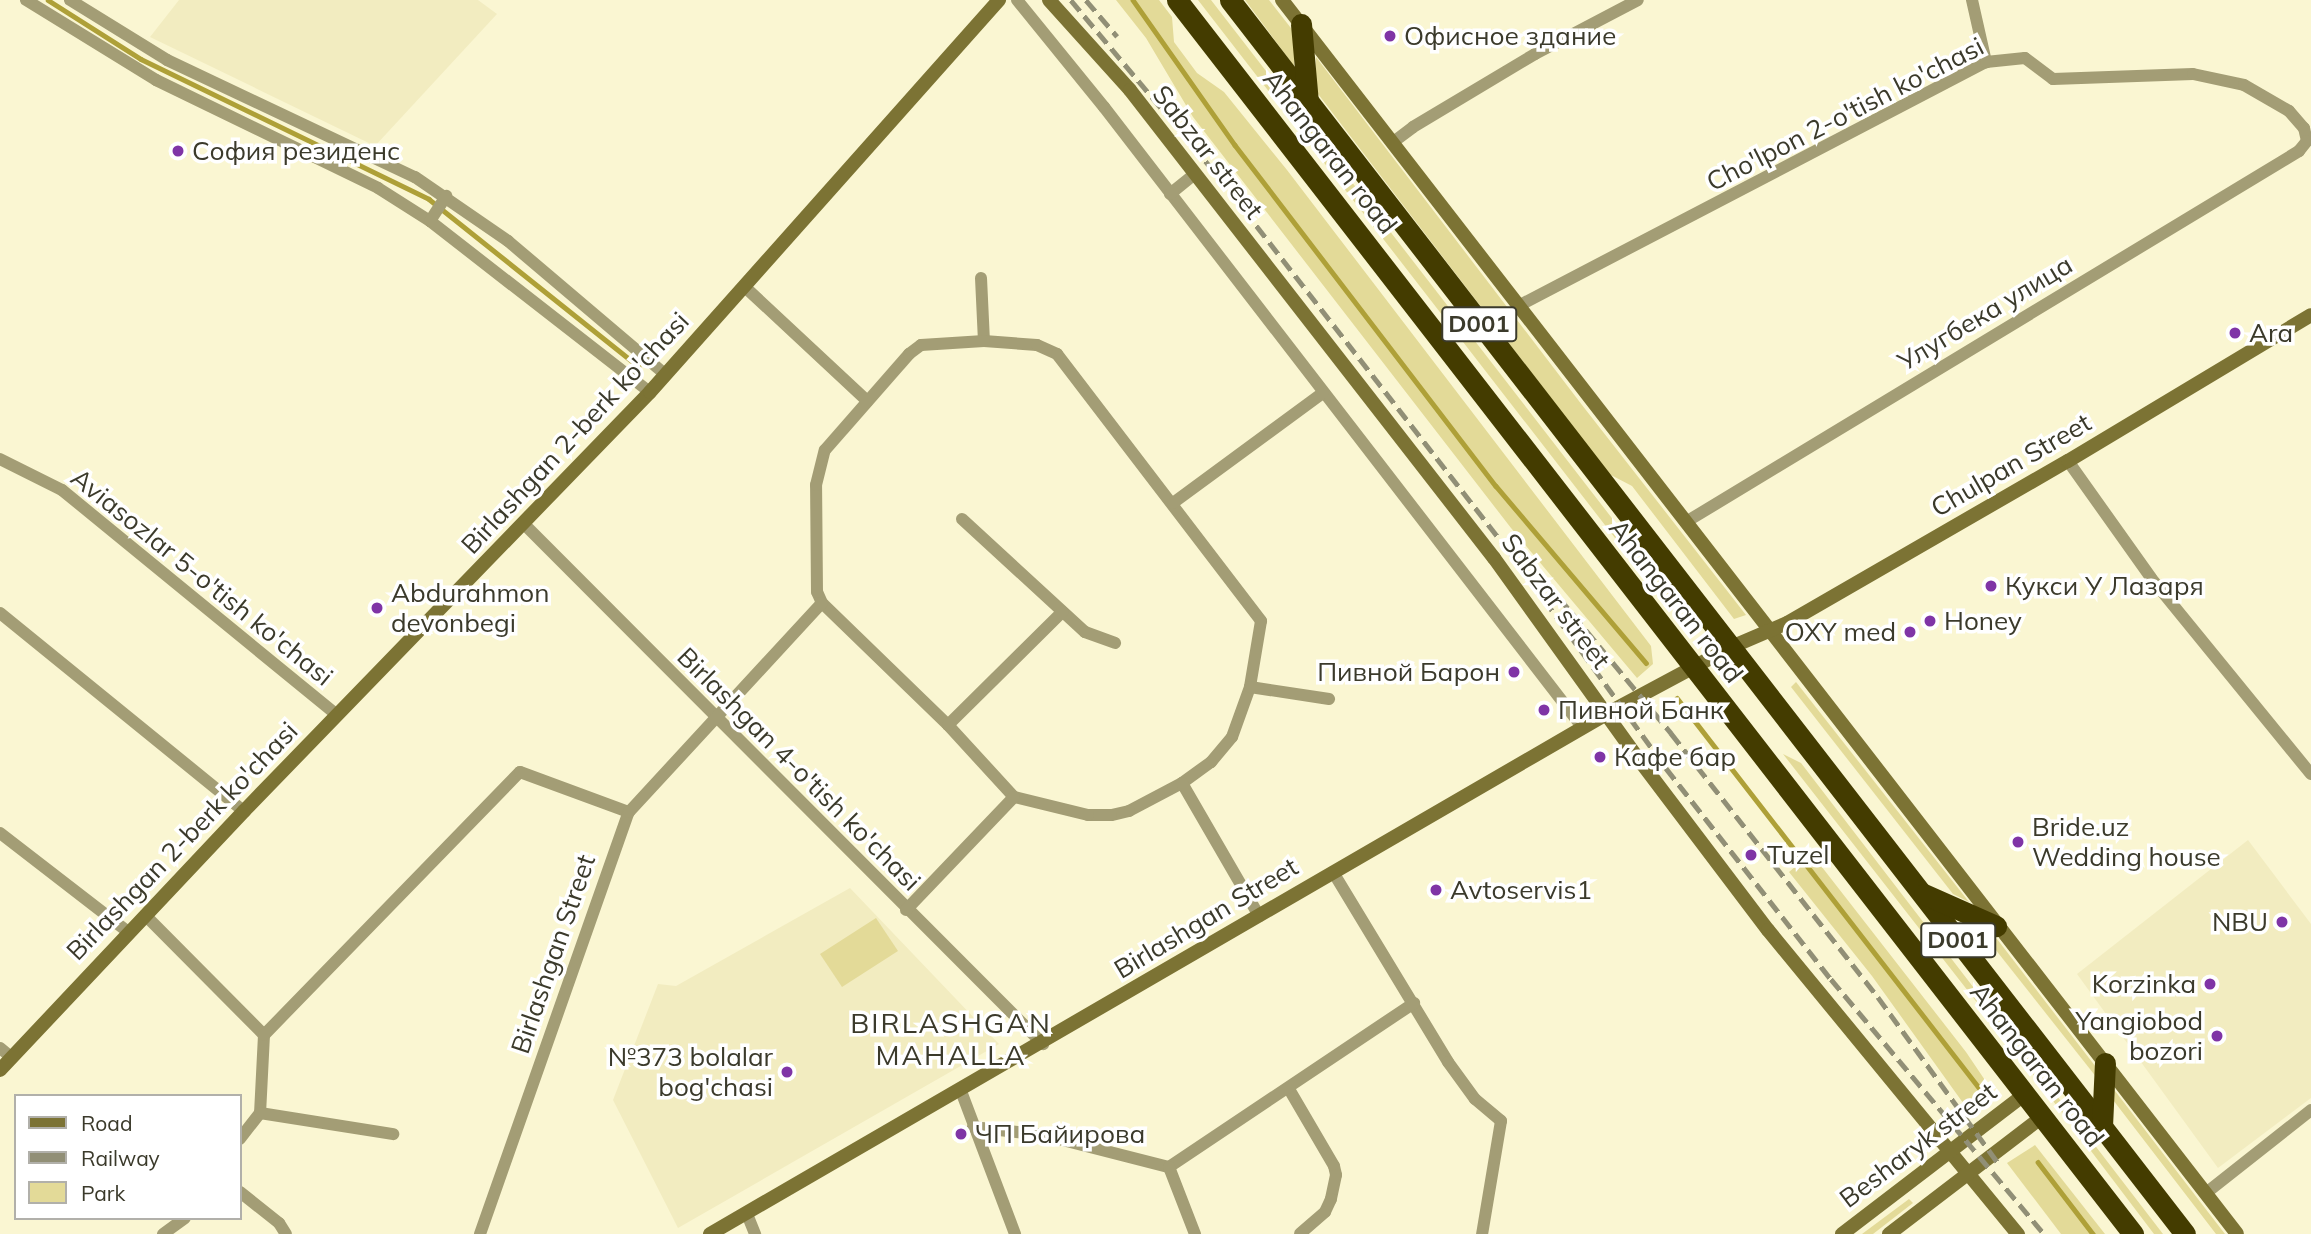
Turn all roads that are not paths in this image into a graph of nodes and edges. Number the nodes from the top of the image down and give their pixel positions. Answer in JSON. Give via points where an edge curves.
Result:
{"nodes":[{"id":1,"x":26,"y":0,"type":"edge"},
{"id":2,"x":70,"y":0,"type":"edge"},
{"id":3,"x":999,"y":0,"type":"edge"},
{"id":4,"x":1017,"y":0,"type":"edge"},
{"id":5,"x":1049,"y":0,"type":"edge"},
{"id":6,"x":1177,"y":0,"type":"edge"},
{"id":7,"x":1230,"y":0,"type":"edge"},
{"id":8,"x":1282,"y":0,"type":"edge"},
{"id":9,"x":1637,"y":0,"type":"edge"},
{"id":10,"x":1972,"y":0,"type":"edge"},
{"id":11,"x":1301,"y":24,"type":"junction"},
{"id":12,"x":1986,"y":62,"type":"junction"},
{"id":13,"x":1308,"y":103,"type":"junction"},
{"id":14,"x":2306,"y":141,"type":"joint"},
{"id":15,"x":1392,"y":143,"type":"junction"},
{"id":16,"x":1195,"y":174,"type":"junction"},
{"id":17,"x":1170,"y":194,"type":"junction"},
{"id":18,"x":439,"y":207,"type":"junction"},
{"id":19,"x":981,"y":278,"type":"dead end"},
{"id":20,"x":746,"y":288,"type":"junction"},
{"id":21,"x":1520,"y":305,"type":"junction"},
{"id":22,"x":2311,"y":315,"type":"edge"},
{"id":23,"x":984,"y":341,"type":"junction"},
{"id":24,"x":666,"y":374,"type":"junction"},
{"id":25,"x":650,"y":392,"type":"junction"},
{"id":26,"x":1322,"y":393,"type":"junction"},
{"id":27,"x":867,"y":401,"type":"junction"},
{"id":28,"x":0,"y":459,"type":"edge"},
{"id":29,"x":2068,"y":461,"type":"junction"},
{"id":30,"x":1172,"y":503,"type":"junction"},
{"id":31,"x":962,"y":519,"type":"dead end"},
{"id":32,"x":1686,"y":522,"type":"junction"},
{"id":33,"x":524,"y":524,"type":"junction"},
{"id":34,"x":822,"y":603,"type":"junction"},
{"id":35,"x":1062,"y":612,"type":"junction"},
{"id":36,"x":0,"y":613,"type":"edge"},
{"id":37,"x":1770,"y":631,"type":"junction"},
{"id":38,"x":1115,"y":643,"type":"dead end"},
{"id":39,"x":1729,"y":648,"type":"junction"},
{"id":40,"x":1692,"y":667,"type":"junction"},
{"id":41,"x":1250,"y":687,"type":"junction"},
{"id":42,"x":1329,"y":699,"type":"dead end"},
{"id":43,"x":1608,"y":713,"type":"junction"},
{"id":44,"x":336,"y":714,"type":"junction"},
{"id":45,"x":716,"y":717,"type":"junction"},
{"id":46,"x":948,"y":725,"type":"junction"},
{"id":47,"x":1583,"y":728,"type":"junction"},
{"id":48,"x":2311,"y":774,"type":"edge"},
{"id":49,"x":1182,"y":783,"type":"junction"},
{"id":50,"x":1014,"y":797,"type":"junction"},
{"id":51,"x":244,"y":811,"type":"junction"},
{"id":52,"x":629,"y":812,"type":"junction"},
{"id":53,"x":0,"y":833,"type":"edge"},
{"id":54,"x":1333,"y":872,"type":"junction"},
{"id":55,"x":1921,"y":892,"type":"junction"},
{"id":56,"x":906,"y":910,"type":"junction"},
{"id":57,"x":145,"y":915,"type":"junction"},
{"id":58,"x":1259,"y":916,"type":"junction"},
{"id":59,"x":1996,"y":926,"type":"junction"},
{"id":60,"x":128,"y":932,"type":"junction"},
{"id":61,"x":1415,"y":1003,"type":"junction"},
{"id":62,"x":264,"y":1035,"type":"junction"},
{"id":63,"x":1043,"y":1044,"type":"junction"},
{"id":64,"x":6,"y":1053,"type":"edge"},
{"id":65,"x":2105,"y":1063,"type":"junction"},
{"id":66,"x":0,"y":1070,"type":"edge"},
{"id":67,"x":1289,"y":1089,"type":"junction"},
{"id":68,"x":961,"y":1091,"type":"junction"},
{"id":69,"x":2024,"y":1095,"type":"junction"},
{"id":70,"x":2311,"y":1110,"type":"edge"},
{"id":71,"x":260,"y":1112,"type":"junction"},
{"id":72,"x":2042,"y":1117,"type":"junction"},
{"id":73,"x":2102,"y":1126,"type":"junction"},
{"id":74,"x":973,"y":1127,"type":"junction"},
{"id":75,"x":393,"y":1134,"type":"dead end"},
{"id":76,"x":242,"y":1136,"type":"edge"},
{"id":77,"x":1949,"y":1152,"type":"junction"},
{"id":78,"x":1169,"y":1167,"type":"junction"},
{"id":79,"x":1968,"y":1173,"type":"junction"},
{"id":80,"x":2206,"y":1193,"type":"junction"},
{"id":81,"x":242,"y":1194,"type":"edge"},
{"id":82,"x":747,"y":1214,"type":"junction"},
{"id":83,"x":182,"y":1220,"type":"edge"},
{"id":84,"x":163,"y":1234,"type":"edge"},
{"id":85,"x":286,"y":1234,"type":"edge"},
{"id":86,"x":480,"y":1234,"type":"edge"},
{"id":87,"x":710,"y":1234,"type":"edge"},
{"id":88,"x":755,"y":1234,"type":"edge"},
{"id":89,"x":1015,"y":1234,"type":"edge"},
{"id":90,"x":1195,"y":1234,"type":"edge"},
{"id":91,"x":1300,"y":1234,"type":"edge"},
{"id":92,"x":1482,"y":1234,"type":"edge"},
{"id":93,"x":1842,"y":1234,"type":"edge"},
{"id":94,"x":1889,"y":1234,"type":"edge"},
{"id":95,"x":2018,"y":1234,"type":"edge"},
{"id":96,"x":2133,"y":1234,"type":"edge"},
{"id":97,"x":2185,"y":1234,"type":"edge"},
{"id":98,"x":2237,"y":1234,"type":"edge"}],
"edges":[{"from":1,"to":18,"type":"street","via":[[156,80],[378,188]]},
{"from":2,"to":18,"type":"street","via":[[167,60],[381,160]]},
{"from":3,"to":20,"type":"main road","name":"Birlashgan 2-berk ko'chasi"},
{"from":4,"to":17,"type":"street"},
{"from":5,"to":16,"type":"main road","name":"Sabzar street","via":[[1130,90]]},
{"from":6,"to":40,"type":"highway","name":"Ahangaran road","number":"D001"},
{"from":7,"to":13,"type":"highway","name":"Ahangaran road","number":"D001"},
{"from":8,"to":11,"type":"main road","name":"Ahangaran road"},
{"from":9,"to":15,"type":"street","via":[[1535,54]]},
{"from":10,"to":12,"type":"street"},
{"from":11,"to":13,"type":"highway"},
{"from":11,"to":15,"type":"main road","name":"Ahangaran road"},
{"from":12,"to":14,"type":"street","name":"Cho'lpon 2-o'tish ko'chasi","via":[[2025,58],[2053,79],[2193,74],[2244,85],[2289,111],[2304,128]]},
{"from":12,"to":21,"type":"street","name":"Cho'lpon 2-o'tish ko'chasi"},
{"from":13,"to":39,"type":"highway","name":"Ahangaran road","number":"D001"},
{"from":14,"to":32,"type":"street","name":"Улугбека улица","via":[[2299,151]]},
{"from":15,"to":21,"type":"main road","name":"Ahangaran road"},
{"from":16,"to":17,"type":"street"},
{"from":16,"to":43,"type":"main road","name":"Sabzar street","via":[[1494,558]]},
{"from":17,"to":26,"type":"street"},
{"from":18,"to":24,"type":"street","via":[[508,242]]},
{"from":18,"to":25,"type":"street"},
{"from":19,"to":23,"type":"street"},
{"from":20,"to":24,"type":"main road","name":"Birlashgan 2-berk ko'chasi"},
{"from":20,"to":27,"type":"street"},
{"from":21,"to":32,"type":"main road","name":"Ahangaran road"},
{"from":22,"to":29,"type":"main road","name":"Chulpan Street"},
{"from":23,"to":27,"type":"street","via":[[921,345]]},
{"from":23,"to":30,"type":"street","via":[[1037,345],[1056,354]]},
{"from":24,"to":25,"type":"main road","name":"Birlashgan 2-berk ko'chasi"},
{"from":25,"to":33,"type":"main road","name":"Birlashgan 2-berk ko'chasi"},
{"from":26,"to":30,"type":"street"},
{"from":26,"to":47,"type":"street"},
{"from":27,"to":34,"type":"street","via":[[825,450],[818,467],[816,584]]},
{"from":28,"to":44,"type":"street","name":"Aviasozlar 5-o'tish ko'chasi","via":[[62,490]]},
{"from":29,"to":37,"type":"main road","name":"Chulpan Street"},
{"from":29,"to":48,"type":"street","via":[[2151,578]]},
{"from":30,"to":41,"type":"street","via":[[1261,621]]},
{"from":31,"to":35,"type":"street"},
{"from":32,"to":37,"type":"main road","name":"Ahangaran road"},
{"from":33,"to":44,"type":"main road","name":"Birlashgan 2-berk ko'chasi"},
{"from":33,"to":45,"type":"street","name":"Birlashgan 4-o'tish ko'chasi"},
{"from":34,"to":45,"type":"street","name":"Birlashgan Street"},
{"from":34,"to":46,"type":"street"},
{"from":35,"to":38,"type":"street","via":[[1085,632]]},
{"from":35,"to":46,"type":"street"},
{"from":36,"to":51,"type":"street"},
{"from":37,"to":39,"type":"main road","name":"Chulpan Street"},
{"from":37,"to":59,"type":"main road","name":"Ahangaran road"},
{"from":39,"to":40,"type":"main road","name":"Birlashgan Street"},
{"from":39,"to":55,"type":"highway","name":"Ahangaran road","number":"D001"},
{"from":40,"to":43,"type":"main road","name":"Birlashgan Street"},
{"from":40,"to":69,"type":"highway","name":"Ahangaran road","number":"D001"},
{"from":41,"to":42,"type":"street"},
{"from":41,"to":49,"type":"street","via":[[1232,737],[1211,762]]},
{"from":43,"to":47,"type":"main road","name":"Birlashgan Street"},
{"from":43,"to":77,"type":"main road","name":"Sabzar street","via":[[1768,930]]},
{"from":44,"to":51,"type":"main road","name":"Birlashgan 2-berk ko'chasi"},
{"from":45,"to":52,"type":"street","name":"Birlashgan Street"},
{"from":45,"to":56,"type":"street","name":"Birlashgan 4-o'tish ko'chasi"},
{"from":46,"to":50,"type":"street"},
{"from":47,"to":54,"type":"main road","name":"Birlashgan Street"},
{"from":49,"to":50,"type":"street","via":[[1111,816],[1067,811]]},
{"from":49,"to":58,"type":"street"},
{"from":50,"to":56,"type":"street"},
{"from":51,"to":57,"type":"main road","name":"Birlashgan 2-berk ko'chasi"},
{"from":52,"to":62,"type":"street","via":[[520,772]]},
{"from":52,"to":86,"type":"street","name":"Birlashgan Street"},
{"from":53,"to":60,"type":"street"},
{"from":54,"to":58,"type":"main road","name":"Birlashgan Street"},
{"from":54,"to":61,"type":"street"},
{"from":55,"to":59,"type":"highway"},
{"from":55,"to":73,"type":"highway","name":"Ahangaran road","number":"D001"},
{"from":56,"to":63,"type":"street","name":"Birlashgan 4-o'tish ko'chasi"},
{"from":57,"to":60,"type":"main road","name":"Birlashgan 2-berk ko'chasi"},
{"from":57,"to":62,"type":"street"},
{"from":58,"to":63,"type":"main road","name":"Birlashgan Street"},
{"from":59,"to":65,"type":"main road","name":"Ahangaran road"},
{"from":60,"to":64,"type":"main road","name":"Birlashgan 2-berk ko'chasi"},
{"from":61,"to":67,"type":"street"},
{"from":61,"to":92,"type":"street","via":[[1475,1100],[1501,1121]]},
{"from":62,"to":71,"type":"street"},
{"from":63,"to":68,"type":"main road","name":"Birlashgan Street"},
{"from":64,"to":66,"type":"main road","name":"Birlashgan 2-berk ko'chasi"},
{"from":65,"to":73,"type":"highway"},
{"from":65,"to":80,"type":"main road","name":"Ahangaran road"},
{"from":67,"to":78,"type":"street"},
{"from":67,"to":91,"type":"street","via":[[1336,1175],[1325,1212]]},
{"from":68,"to":74,"type":"street"},
{"from":68,"to":82,"type":"main road","name":"Birlashgan Street"},
{"from":69,"to":72,"type":"highway","name":"Ahangaran road","number":"D001"},
{"from":69,"to":77,"type":"main road","name":"Besharyk street"},
{"from":70,"to":80,"type":"street"},
{"from":71,"to":75,"type":"street"},
{"from":71,"to":76,"type":"street"},
{"from":72,"to":79,"type":"main road","name":"Besharyk street"},
{"from":72,"to":96,"type":"highway","name":"Ahangaran road","number":"D001"},
{"from":73,"to":97,"type":"highway","name":"Ahangaran road","number":"D001"},
{"from":74,"to":78,"type":"street","via":[[1043,1136]]},
{"from":74,"to":89,"type":"street"},
{"from":77,"to":79,"type":"main road","name":"Sabzar street"},
{"from":77,"to":93,"type":"main road","name":"Besharyk street"},
{"from":78,"to":90,"type":"street"},
{"from":79,"to":94,"type":"main road","name":"Besharyk street"},
{"from":79,"to":95,"type":"main road","name":"Sabzar street"},
{"from":80,"to":98,"type":"main road","name":"Ahangaran road"},
{"from":81,"to":85,"type":"street"},
{"from":82,"to":87,"type":"main road","name":"Birlashgan Street"},
{"from":82,"to":88,"type":"street"},
{"from":83,"to":84,"type":"street"}]}
